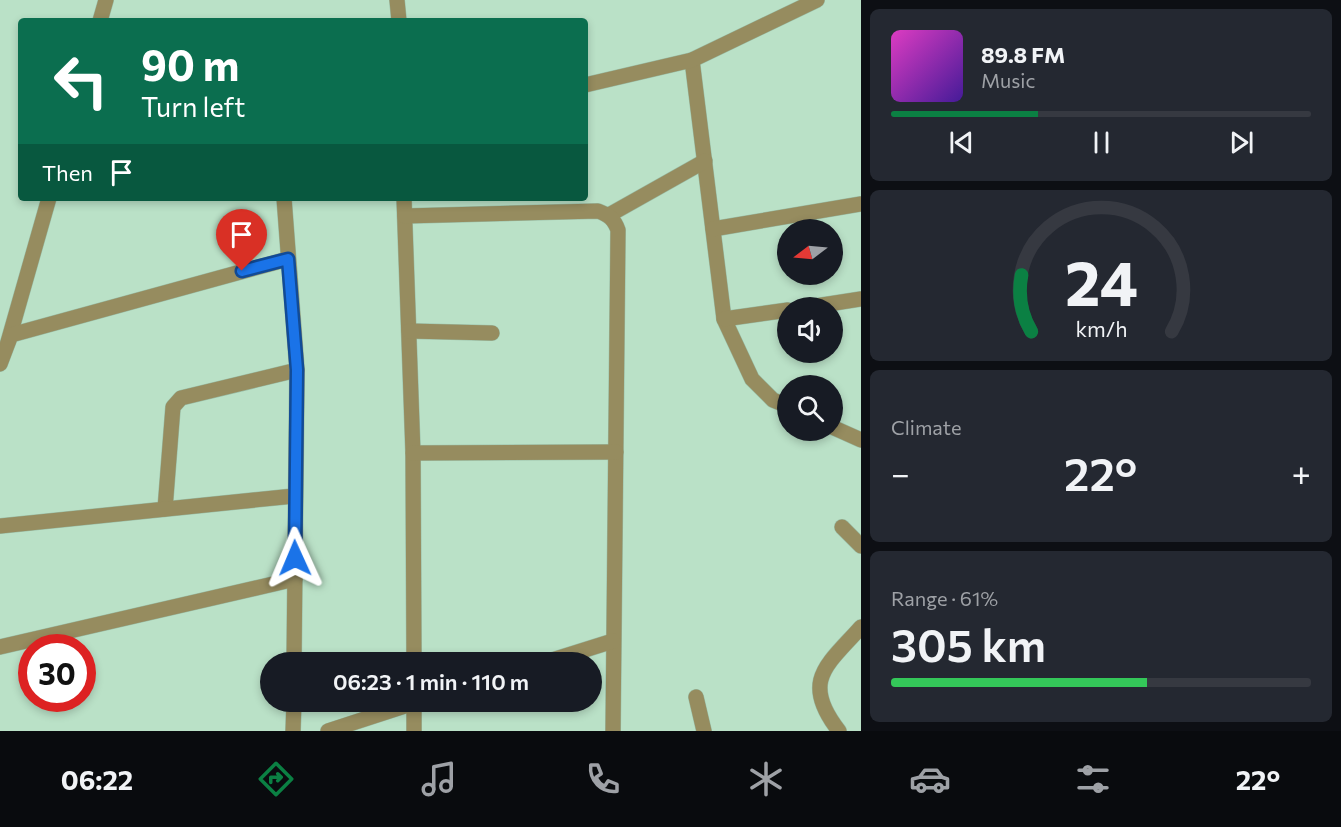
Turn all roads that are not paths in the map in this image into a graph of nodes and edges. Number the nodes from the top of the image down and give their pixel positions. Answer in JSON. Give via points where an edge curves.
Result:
{"nodes":[{"id":1,"x":106,"y":0,"type":"edge"},
{"id":2,"x":397,"y":0,"type":"edge"},
{"id":3,"x":817,"y":0,"type":"edge"},
{"id":4,"x":101,"y":18,"type":"edge"},
{"id":5,"x":398,"y":18,"type":"edge"},
{"id":6,"x":692,"y":60,"type":"junction"},
{"id":7,"x":588,"y":84,"type":"edge"},
{"id":8,"x":705,"y":161,"type":"junction"},
{"id":9,"x":48,"y":201,"type":"edge"},
{"id":10,"x":284,"y":201,"type":"edge"},
{"id":11,"x":404,"y":201,"type":"edge"},
{"id":12,"x":861,"y":204,"type":"edge"},
{"id":13,"x":609,"y":215,"type":"junction"},
{"id":14,"x":405,"y":216,"type":"junction"},
{"id":15,"x":713,"y":229,"type":"junction"},
{"id":16,"x":288,"y":259,"type":"junction"},
{"id":17,"x":861,"y":299,"type":"edge"},
{"id":18,"x":843,"y":302,"type":"edge"},
{"id":19,"x":777,"y":312,"type":"edge"},
{"id":20,"x":723,"y":319,"type":"junction"},
{"id":21,"x":409,"y":331,"type":"junction"},
{"id":22,"x":492,"y":333,"type":"dead end"},
{"id":23,"x":8,"y":344,"type":"junction"},
{"id":24,"x":0,"y":364,"type":"edge"},
{"id":25,"x":297,"y":370,"type":"junction"},
{"id":26,"x":777,"y":402,"type":"edge"},
{"id":27,"x":843,"y":432,"type":"edge"},
{"id":28,"x":861,"y":440,"type":"edge"},
{"id":29,"x":616,"y":452,"type":"junction"},
{"id":30,"x":413,"y":453,"type":"junction"},
{"id":31,"x":294,"y":496,"type":"junction"},
{"id":32,"x":165,"y":509,"type":"junction"},
{"id":33,"x":0,"y":526,"type":"edge"},
{"id":34,"x":842,"y":527,"type":"dead end"},
{"id":35,"x":861,"y":546,"type":"edge"},
{"id":36,"x":296,"y":579,"type":"junction"},
{"id":37,"x":861,"y":627,"type":"edge"},
{"id":38,"x":613,"y":641,"type":"junction"},
{"id":39,"x":0,"y":647,"type":"edge"},
{"id":40,"x":294,"y":652,"type":"edge"},
{"id":41,"x":414,"y":652,"type":"edge"},
{"id":42,"x":578,"y":652,"type":"edge"},
{"id":43,"x":696,"y":697,"type":"dead end"},
{"id":44,"x":294,"y":712,"type":"edge"},
{"id":45,"x":385,"y":712,"type":"edge"},
{"id":46,"x":415,"y":712,"type":"edge"},
{"id":47,"x":293,"y":731,"type":"edge"},
{"id":48,"x":328,"y":731,"type":"edge"},
{"id":49,"x":414,"y":731,"type":"edge"},
{"id":50,"x":612,"y":731,"type":"edge"},
{"id":51,"x":704,"y":731,"type":"edge"},
{"id":52,"x":839,"y":731,"type":"edge"}],
"edges":[{"from":1,"to":4,"type":"street"},
{"from":2,"to":5,"type":"street"},
{"from":3,"to":6,"type":"street"},
{"from":6,"to":7,"type":"street"},
{"from":6,"to":8,"type":"street"},
{"from":8,"to":13,"type":"street"},
{"from":8,"to":15,"type":"street"},
{"from":9,"to":23,"type":"street"},
{"from":10,"to":16,"type":"street"},
{"from":11,"to":14,"type":"street"},
{"from":12,"to":15,"type":"street"},
{"from":13,"to":14,"type":"street","via":[[598,211]]},
{"from":13,"to":29,"type":"street","via":[[618,230]]},
{"from":14,"to":21,"type":"street"},
{"from":15,"to":20,"type":"street"},
{"from":16,"to":23,"type":"street","via":[[11,335]]},
{"from":16,"to":25,"type":"street"},
{"from":17,"to":18,"type":"street"},
{"from":19,"to":20,"type":"street"},
{"from":20,"to":26,"type":"street","via":[[752,379]]},
{"from":21,"to":22,"type":"street"},
{"from":21,"to":30,"type":"street"},
{"from":23,"to":24,"type":"street"},
{"from":25,"to":31,"type":"street"},
{"from":25,"to":32,"type":"street","via":[[181,398],[173,407]]},
{"from":27,"to":28,"type":"street"},
{"from":29,"to":30,"type":"street"},
{"from":29,"to":38,"type":"street"},
{"from":30,"to":41,"type":"street"},
{"from":31,"to":32,"type":"street"},
{"from":31,"to":36,"type":"street"},
{"from":32,"to":33,"type":"street"},
{"from":34,"to":35,"type":"street"},
{"from":36,"to":39,"type":"street"},
{"from":36,"to":40,"type":"street"},
{"from":37,"to":52,"type":"street","via":[[821,672],[818,689]]},
{"from":38,"to":42,"type":"street"},
{"from":38,"to":50,"type":"street"},
{"from":43,"to":51,"type":"street"},
{"from":44,"to":47,"type":"street"},
{"from":45,"to":48,"type":"street"},
{"from":46,"to":49,"type":"street"}]}
